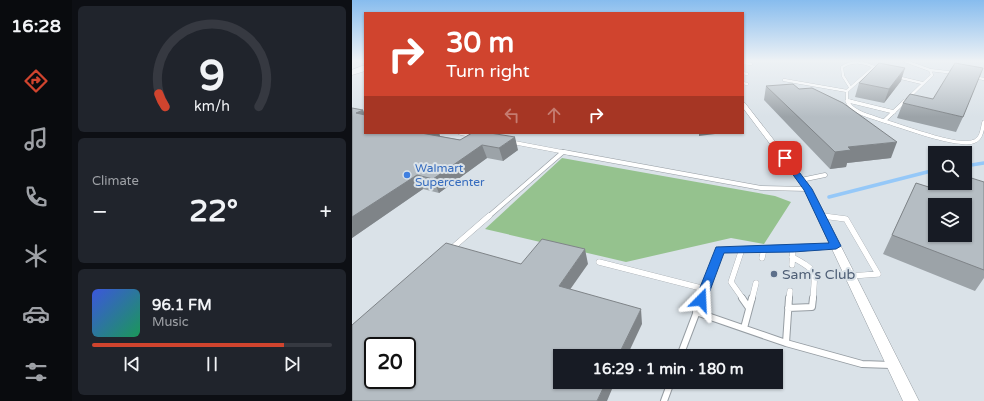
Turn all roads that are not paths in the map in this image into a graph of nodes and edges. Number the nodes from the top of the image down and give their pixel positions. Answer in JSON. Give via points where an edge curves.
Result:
{"nodes":[{"id":1,"x":784,"y":80,"type":"dead end"},
{"id":2,"x":845,"y":80,"type":"edge"},
{"id":3,"x":860,"y":80,"type":"edge"},
{"id":4,"x":907,"y":80,"type":"edge"},
{"id":5,"x":926,"y":80,"type":"edge"},
{"id":6,"x":922,"y":83,"type":"junction"},
{"id":7,"x":850,"y":87,"type":"junction"},
{"id":8,"x":846,"y":91,"type":"junction"},
{"id":9,"x":848,"y":100,"type":"junction"},
{"id":10,"x":744,"y":105,"type":"edge"},
{"id":11,"x":894,"y":112,"type":"junction"},
{"id":12,"x":884,"y":120,"type":"junction"},
{"id":13,"x":984,"y":122,"type":"edge"},
{"id":14,"x":466,"y":134,"type":"edge"},
{"id":15,"x":482,"y":137,"type":"edge"},
{"id":16,"x":502,"y":141,"type":"edge"},
{"id":17,"x":563,"y":152,"type":"junction"},
{"id":18,"x":825,"y":175,"type":"dead end"},
{"id":19,"x":801,"y":180,"type":"junction"},
{"id":20,"x":808,"y":189,"type":"junction"},
{"id":21,"x":821,"y":216,"type":"junction"},
{"id":22,"x":836,"y":246,"type":"junction"},
{"id":23,"x":742,"y":249,"type":"junction"},
{"id":24,"x":764,"y":249,"type":"junction"},
{"id":25,"x":793,"y":249,"type":"junction"},
{"id":26,"x":448,"y":251,"type":"edge"},
{"id":27,"x":792,"y":257,"type":"junction"},
{"id":28,"x":762,"y":258,"type":"dead end"},
{"id":29,"x":599,"y":262,"type":"dead end"},
{"id":30,"x":792,"y":265,"type":"dead end"},
{"id":31,"x":851,"y":276,"type":"junction"},
{"id":32,"x":756,"y":283,"type":"dead end"},
{"id":33,"x":705,"y":289,"type":"junction"},
{"id":34,"x":790,"y":291,"type":"dead end"},
{"id":35,"x":749,"y":308,"type":"junction"},
{"id":36,"x":788,"y":308,"type":"junction"},
{"id":37,"x":696,"y":312,"type":"junction"},
{"id":38,"x":744,"y":328,"type":"junction"},
{"id":39,"x":786,"y":343,"type":"junction"},
{"id":40,"x":683,"y":349,"type":"edge"},
{"id":41,"x":894,"y":365,"type":"junction"},
{"id":42,"x":668,"y":389,"type":"edge"},
{"id":43,"x":664,"y":401,"type":"edge"},
{"id":44,"x":911,"y":401,"type":"edge"}],
"edges":[{"from":1,"to":8,"type":"lane"},
{"from":2,"to":7,"type":"lane"},
{"from":3,"to":7,"type":"lane"},
{"from":4,"to":6,"type":"lane"},
{"from":5,"to":6,"type":"lane"},
{"from":6,"to":11,"type":"lane"},
{"from":7,"to":8,"type":"lane"},
{"from":8,"to":9,"type":"lane"},
{"from":9,"to":11,"type":"lane"},
{"from":9,"to":12,"type":"lane","via":[[848,105],[856,110]]},
{"from":10,"to":19,"type":"street"},
{"from":11,"to":12,"type":"lane"},
{"from":12,"to":13,"type":"lane","via":[[951,142],[974,142],[980,137]]},
{"from":14,"to":15,"type":"lane"},
{"from":16,"to":17,"type":"lane"},
{"from":17,"to":20,"type":"lane","via":[[761,188]]},
{"from":17,"to":26,"type":"lane"},
{"from":18,"to":19,"type":"lane"},
{"from":19,"to":20,"type":"street"},
{"from":20,"to":21,"type":"street"},
{"from":21,"to":22,"type":"street"},
{"from":21,"to":31,"type":"lane","via":[[846,219],[878,274]]},
{"from":22,"to":25,"type":"lane"},
{"from":22,"to":31,"type":"street"},
{"from":23,"to":24,"type":"lane"},
{"from":23,"to":33,"type":"lane","via":[[720,249]]},
{"from":23,"to":35,"type":"lane","via":[[731,282]]},
{"from":24,"to":25,"type":"lane"},
{"from":24,"to":28,"type":"lane"},
{"from":25,"to":27,"type":"lane"},
{"from":27,"to":30,"type":"lane"},
{"from":27,"to":36,"type":"lane","via":[[811,267],[815,274],[812,307]]},
{"from":29,"to":33,"type":"lane"},
{"from":31,"to":41,"type":"street"},
{"from":32,"to":35,"type":"lane"},
{"from":33,"to":37,"type":"lane"},
{"from":34,"to":36,"type":"lane"},
{"from":35,"to":38,"type":"lane"},
{"from":36,"to":39,"type":"lane"},
{"from":37,"to":38,"type":"lane"},
{"from":37,"to":40,"type":"lane"},
{"from":38,"to":39,"type":"lane"},
{"from":39,"to":41,"type":"lane","via":[[862,364]]},
{"from":41,"to":44,"type":"street"},
{"from":42,"to":43,"type":"lane"}]}
